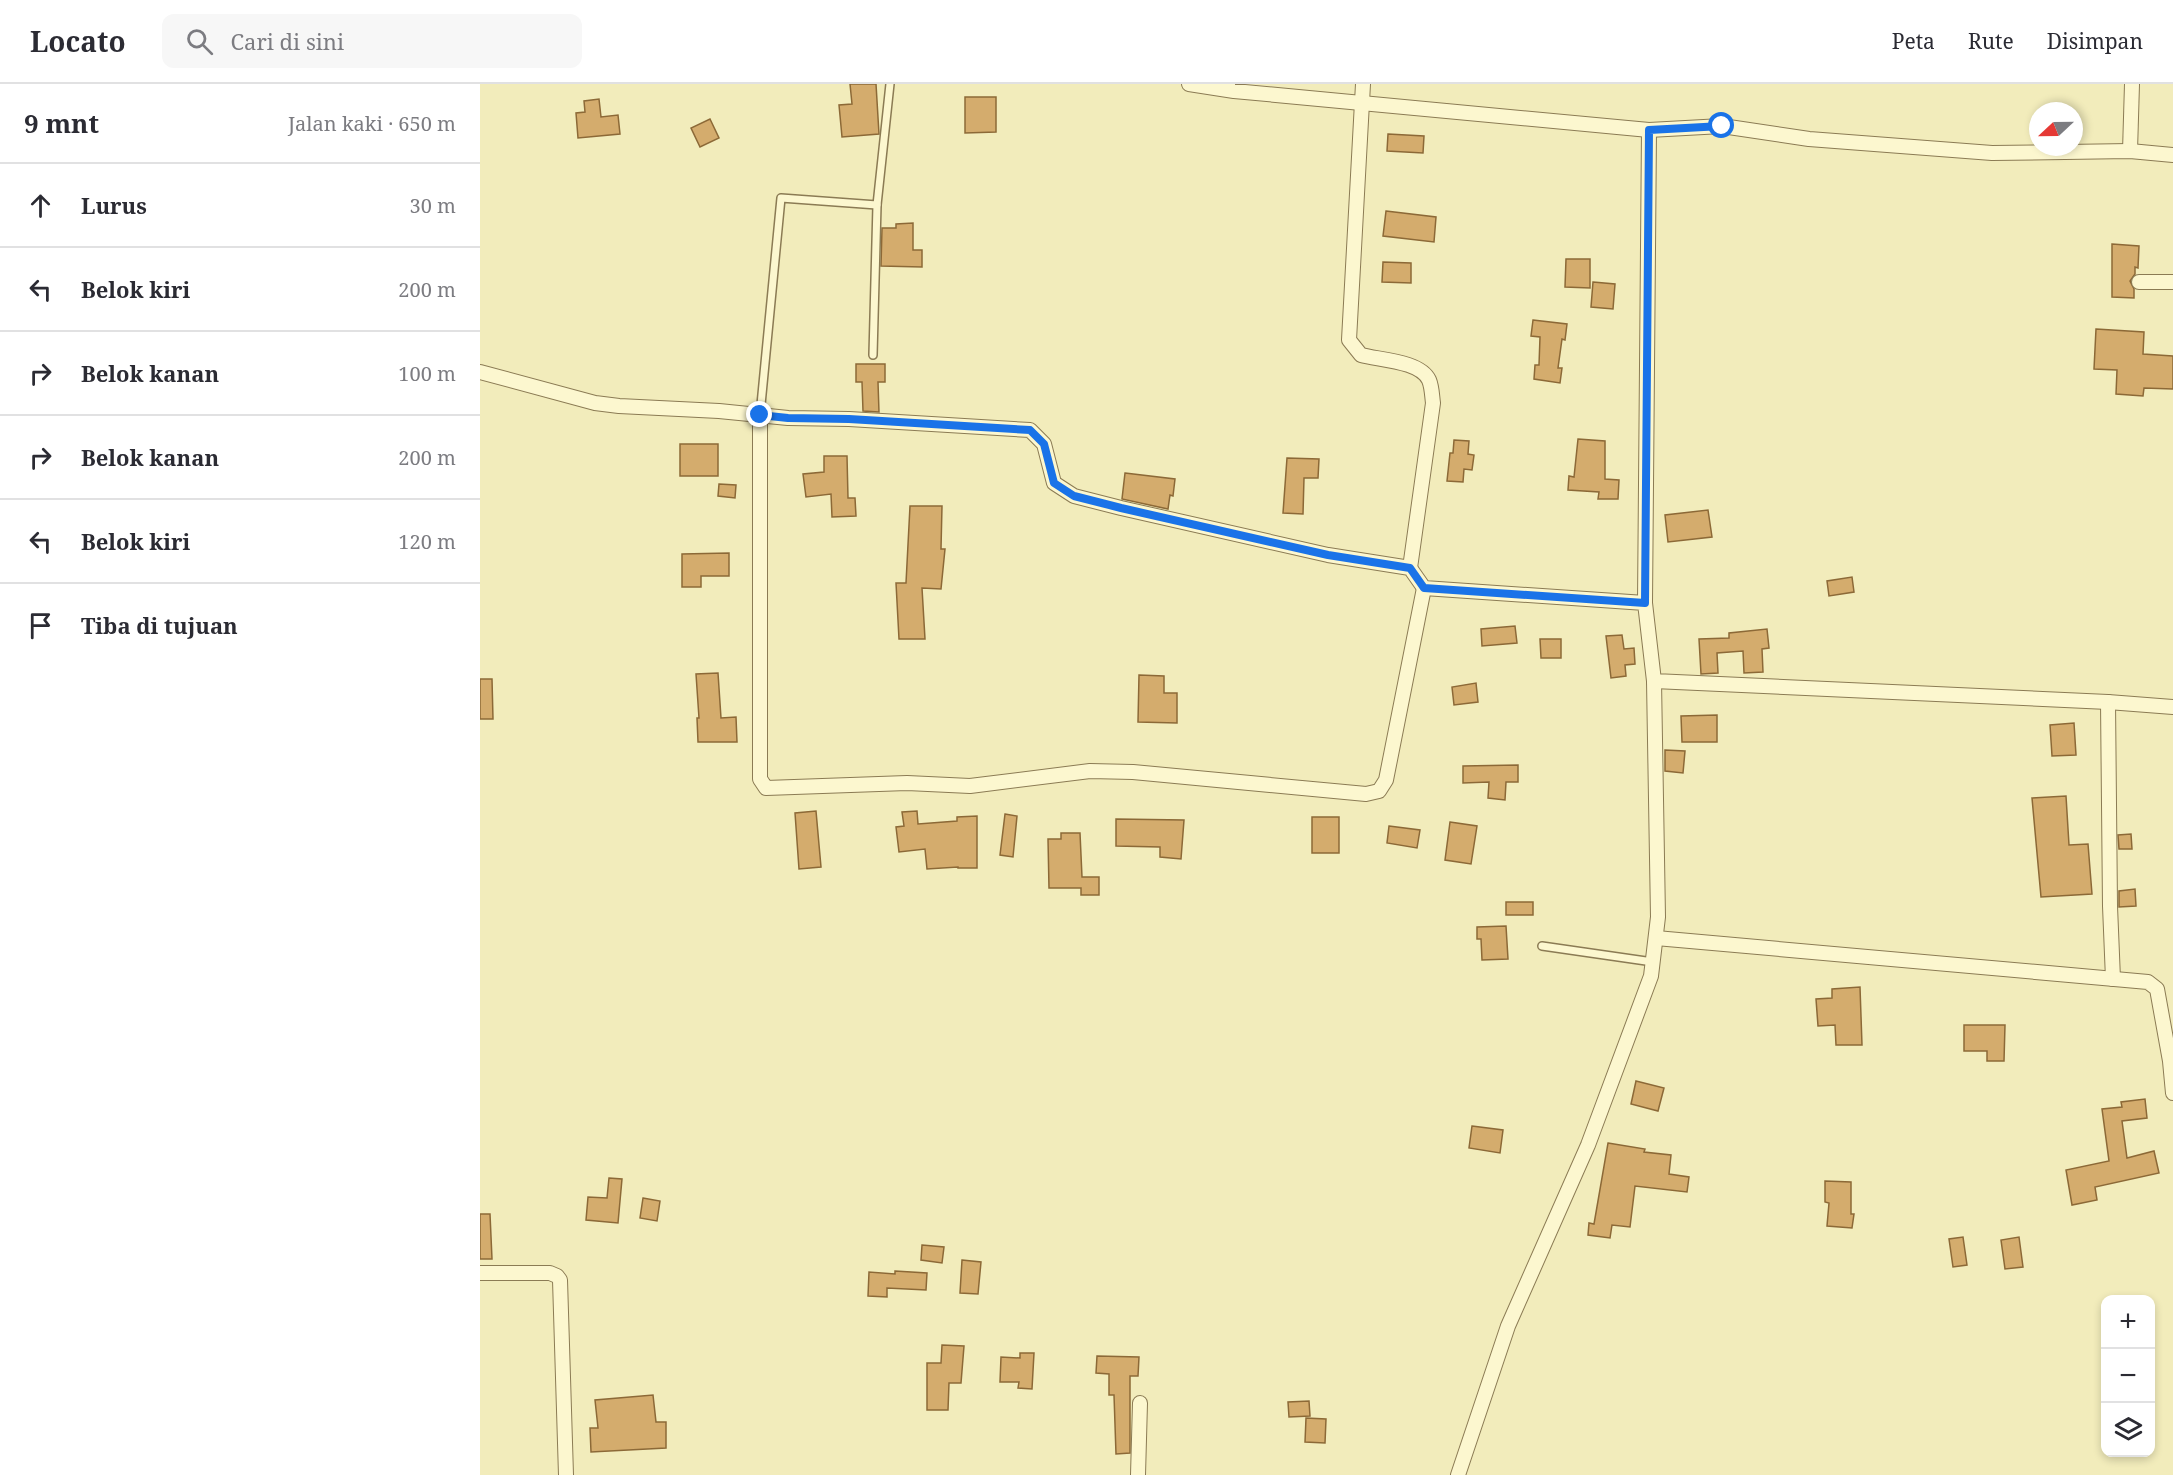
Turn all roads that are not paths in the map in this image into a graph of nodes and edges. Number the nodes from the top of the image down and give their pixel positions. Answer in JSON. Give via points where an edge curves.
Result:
{"nodes":[{"id":1,"x":890,"y":84,"type":"edge"},
{"id":2,"x":1189,"y":84,"type":"edge"},
{"id":3,"x":1363,"y":84,"type":"edge"},
{"id":4,"x":2132,"y":84,"type":"edge"},
{"id":5,"x":1235,"y":88,"type":"edge"},
{"id":6,"x":1362,"y":103,"type":"junction"},
{"id":7,"x":1649,"y":130,"type":"junction"},
{"id":8,"x":2130,"y":151,"type":"junction"},
{"id":9,"x":2173,"y":155,"type":"edge"},
{"id":10,"x":877,"y":205,"type":"junction"},
{"id":11,"x":2139,"y":282,"type":"dead end"},
{"id":12,"x":2173,"y":282,"type":"edge"},
{"id":13,"x":873,"y":355,"type":"dead end"},
{"id":14,"x":480,"y":372,"type":"edge"},
{"id":15,"x":760,"y":415,"type":"junction"},
{"id":16,"x":1410,"y":568,"type":"junction"},
{"id":17,"x":1424,"y":588,"type":"junction"},
{"id":18,"x":1645,"y":603,"type":"junction"},
{"id":19,"x":1654,"y":681,"type":"junction"},
{"id":20,"x":2108,"y":702,"type":"junction"},
{"id":21,"x":2173,"y":707,"type":"edge"},
{"id":22,"x":1656,"y":938,"type":"junction"},
{"id":23,"x":1542,"y":946,"type":"dead end"},
{"id":24,"x":1653,"y":962,"type":"junction"},
{"id":25,"x":2113,"y":978,"type":"junction"},
{"id":26,"x":2173,"y":1093,"type":"edge"},
{"id":27,"x":480,"y":1273,"type":"edge"},
{"id":28,"x":1140,"y":1403,"type":"dead end"},
{"id":29,"x":566,"y":1475,"type":"edge"},
{"id":30,"x":1138,"y":1475,"type":"edge"},
{"id":31,"x":1458,"y":1475,"type":"edge"}],
"edges":[{"from":1,"to":10,"type":"lane"},
{"from":2,"to":5,"type":"street"},
{"from":3,"to":6,"type":"street"},
{"from":4,"to":8,"type":"street"},
{"from":5,"to":6,"type":"street"},
{"from":6,"to":7,"type":"street"},
{"from":6,"to":16,"type":"street","via":[[1349,340],[1360,355],[1413,365],[1431,382],[1432,403]]},
{"from":7,"to":8,"type":"street","via":[[1722,126],[1809,139],[1992,153]]},
{"from":7,"to":18,"type":"street"},
{"from":8,"to":9,"type":"street"},
{"from":10,"to":13,"type":"lane"},
{"from":10,"to":15,"type":"lane","via":[[781,198]]},
{"from":11,"to":12,"type":"street"},
{"from":14,"to":15,"type":"street","via":[[611,405]]},
{"from":15,"to":16,"type":"street","via":[[1030,430],[1044,444],[1054,483],[1074,496],[1328,555]]},
{"from":15,"to":17,"type":"street","via":[[760,779],[766,788],[907,783],[970,786],[1090,771],[1366,794],[1379,791],[1386,780]]},
{"from":16,"to":17,"type":"street"},
{"from":17,"to":18,"type":"street"},
{"from":18,"to":19,"type":"street"},
{"from":19,"to":20,"type":"street"},
{"from":19,"to":22,"type":"street"},
{"from":20,"to":21,"type":"street"},
{"from":20,"to":25,"type":"street"},
{"from":22,"to":24,"type":"street"},
{"from":22,"to":25,"type":"street"},
{"from":23,"to":24,"type":"lane"},
{"from":24,"to":31,"type":"street","via":[[1648,986],[1588,1145],[1508,1326]]},
{"from":25,"to":26,"type":"street","via":[[2148,982],[2157,989]]},
{"from":27,"to":29,"type":"street","via":[[550,1273],[560,1280]]},
{"from":28,"to":30,"type":"street"}]}
